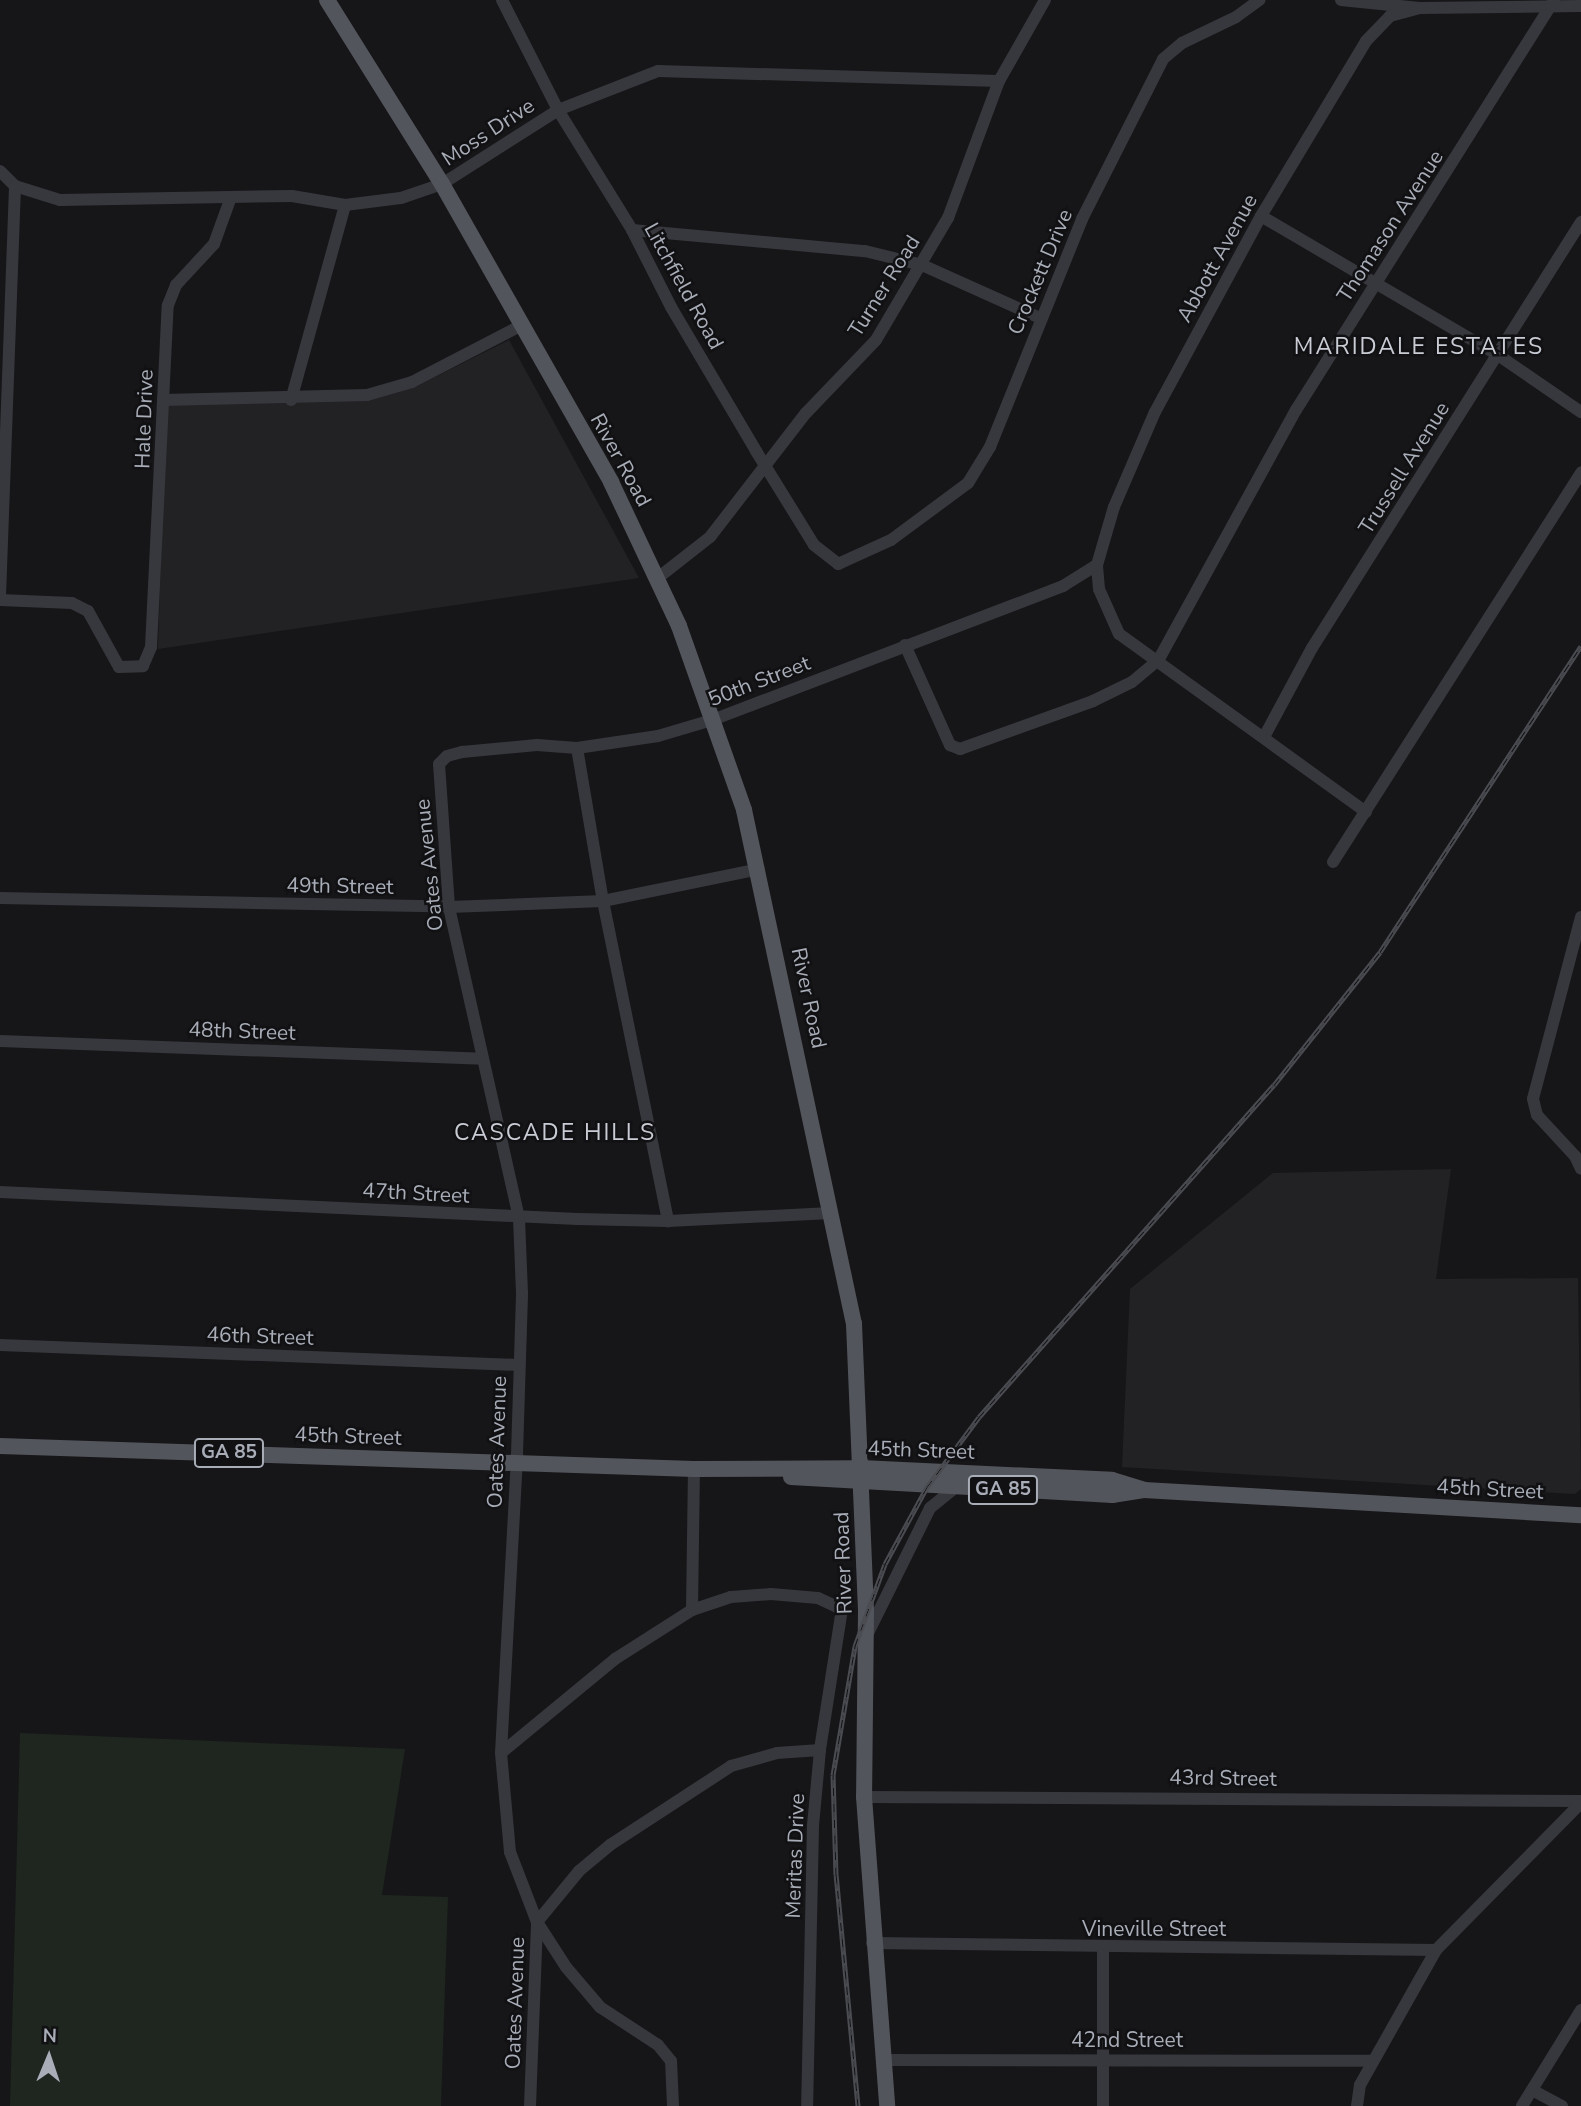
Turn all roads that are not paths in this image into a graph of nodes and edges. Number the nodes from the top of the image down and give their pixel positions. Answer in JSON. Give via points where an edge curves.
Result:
{"nodes":[{"id":1,"x":327,"y":0,"type":"edge"},
{"id":2,"x":502,"y":0,"type":"edge"},
{"id":3,"x":1045,"y":0,"type":"edge"},
{"id":4,"x":1259,"y":0,"type":"edge"},
{"id":5,"x":1340,"y":0,"type":"edge"},
{"id":6,"x":1552,"y":4,"type":"edge"},
{"id":7,"x":1581,"y":6,"type":"edge"},
{"id":8,"x":1420,"y":8,"type":"junction"},
{"id":9,"x":999,"y":80,"type":"junction"},
{"id":10,"x":558,"y":110,"type":"junction"},
{"id":11,"x":0,"y":171,"type":"edge"},
{"id":12,"x":442,"y":184,"type":"junction"},
{"id":13,"x":15,"y":186,"type":"junction"},
{"id":14,"x":231,"y":197,"type":"junction"},
{"id":15,"x":345,"y":205,"type":"junction"},
{"id":16,"x":1261,"y":215,"type":"junction"},
{"id":17,"x":1581,"y":222,"type":"edge"},
{"id":18,"x":632,"y":230,"type":"junction"},
{"id":19,"x":7,"y":253,"type":"edge"},
{"id":20,"x":922,"y":265,"type":"junction"},
{"id":21,"x":1373,"y":285,"type":"junction"},
{"id":22,"x":1040,"y":318,"type":"junction"},
{"id":23,"x":522,"y":325,"type":"junction"},
{"id":24,"x":1498,"y":355,"type":"junction"},
{"id":25,"x":163,"y":400,"type":"junction"},
{"id":26,"x":290,"y":400,"type":"junction"},
{"id":27,"x":1581,"y":412,"type":"edge"},
{"id":28,"x":767,"y":467,"type":"junction"},
{"id":29,"x":1581,"y":472,"type":"edge"},
{"id":30,"x":854,"y":557,"type":"joint"},
{"id":31,"x":1097,"y":565,"type":"junction"},
{"id":32,"x":659,"y":577,"type":"junction"},
{"id":33,"x":1,"y":580,"type":"edge"},
{"id":34,"x":0,"y":598,"type":"edge"},
{"id":35,"x":905,"y":645,"type":"junction"},
{"id":36,"x":1159,"y":659,"type":"junction"},
{"id":37,"x":716,"y":719,"type":"junction"},
{"id":38,"x":1264,"y":737,"type":"junction"},
{"id":39,"x":577,"y":748,"type":"junction"},
{"id":40,"x":439,"y":782,"type":"joint"},
{"id":41,"x":1366,"y":812,"type":"junction"},
{"id":42,"x":1333,"y":862,"type":"dead end"},
{"id":43,"x":760,"y":869,"type":"junction"},
{"id":44,"x":0,"y":898,"type":"edge"},
{"id":45,"x":603,"y":901,"type":"junction"},
{"id":46,"x":449,"y":907,"type":"junction"},
{"id":47,"x":1581,"y":917,"type":"edge"},
{"id":48,"x":0,"y":1041,"type":"edge"},
{"id":49,"x":483,"y":1059,"type":"junction"},
{"id":50,"x":1581,"y":1169,"type":"edge"},
{"id":51,"x":0,"y":1192,"type":"edge"},
{"id":52,"x":831,"y":1213,"type":"junction"},
{"id":53,"x":519,"y":1218,"type":"junction"},
{"id":54,"x":668,"y":1221,"type":"junction"},
{"id":55,"x":0,"y":1345,"type":"edge"},
{"id":56,"x":519,"y":1365,"type":"junction"},
{"id":57,"x":0,"y":1446,"type":"edge"},
{"id":58,"x":516,"y":1463,"type":"junction"},
{"id":59,"x":694,"y":1468,"type":"junction"},
{"id":60,"x":861,"y":1475,"type":"junction"},
{"id":61,"x":955,"y":1488,"type":"junction"},
{"id":62,"x":1144,"y":1490,"type":"junction"},
{"id":63,"x":1581,"y":1516,"type":"edge"},
{"id":64,"x":692,"y":1610,"type":"junction"},
{"id":65,"x":865,"y":1640,"type":"junction"},
{"id":66,"x":820,"y":1749,"type":"junction"},
{"id":67,"x":501,"y":1753,"type":"junction"},
{"id":68,"x":864,"y":1797,"type":"junction"},
{"id":69,"x":1581,"y":1802,"type":"edge"},
{"id":70,"x":537,"y":1922,"type":"junction"},
{"id":71,"x":872,"y":1942,"type":"junction"},
{"id":72,"x":1103,"y":1948,"type":"junction"},
{"id":73,"x":1436,"y":1950,"type":"junction"},
{"id":74,"x":1581,"y":2010,"type":"edge"},
{"id":75,"x":1103,"y":2059,"type":"junction"},
{"id":76,"x":882,"y":2060,"type":"junction"},
{"id":77,"x":1373,"y":2060,"type":"junction"},
{"id":78,"x":1532,"y":2090,"type":"junction"},
{"id":79,"x":530,"y":2106,"type":"edge"},
{"id":80,"x":673,"y":2106,"type":"edge"},
{"id":81,"x":807,"y":2106,"type":"edge"},
{"id":82,"x":887,"y":2106,"type":"edge"},
{"id":83,"x":1103,"y":2106,"type":"edge"},
{"id":84,"x":1357,"y":2106,"type":"edge"},
{"id":85,"x":1522,"y":2106,"type":"edge"},
{"id":86,"x":1562,"y":2106,"type":"edge"}],
"edges":[{"from":1,"to":12,"type":"main road","name":"River Road"},
{"from":2,"to":10,"type":"street","name":"Litchfield Road"},
{"from":3,"to":9,"type":"street","name":"Turner Road"},
{"from":4,"to":22,"type":"street","name":"Crockett Drive","via":[[1236,17],[1182,43],[1163,59],[1082,219]]},
{"from":5,"to":8,"type":"street"},
{"from":6,"to":7,"type":"street"},
{"from":6,"to":8,"type":"street"},
{"from":6,"to":21,"type":"street","name":"Thomason Avenue"},
{"from":8,"to":16,"type":"street","name":"Abbott Avenue","via":[[1390,16],[1372,34]]},
{"from":9,"to":10,"type":"street","name":"Moss Drive","via":[[685,68],[613,85]]},
{"from":9,"to":20,"type":"street","name":"Turner Road","via":[[948,218]]},
{"from":10,"to":12,"type":"street","name":"Moss Drive"},
{"from":10,"to":18,"type":"street","name":"Litchfield Road"},
{"from":11,"to":13,"type":"street","name":"Moss Drive"},
{"from":12,"to":15,"type":"street","name":"Moss Drive","via":[[401,198]]},
{"from":12,"to":23,"type":"main road","name":"River Road"},
{"from":13,"to":14,"type":"street","name":"Moss Drive","via":[[60,200]]},
{"from":13,"to":19,"type":"street"},
{"from":14,"to":15,"type":"street","name":"Moss Drive","via":[[292,196]]},
{"from":14,"to":25,"type":"street","name":"Hale Drive","via":[[214,244],[176,285],[168,306]]},
{"from":15,"to":26,"type":"street"},
{"from":16,"to":21,"type":"street"},
{"from":16,"to":31,"type":"street","name":"Abbott Avenue","via":[[1155,412],[1114,507]]},
{"from":17,"to":24,"type":"street","name":"Trussell Avenue"},
{"from":18,"to":20,"type":"street","via":[[865,251]]},
{"from":18,"to":28,"type":"street","name":"Litchfield Road","via":[[671,307]]},
{"from":19,"to":33,"type":"street"},
{"from":20,"to":22,"type":"street"},
{"from":20,"to":28,"type":"street","name":"Turner Road","via":[[876,340],[806,413]]},
{"from":21,"to":24,"type":"street"},
{"from":21,"to":36,"type":"street","name":"Thomason Avenue","via":[[1296,410]]},
{"from":22,"to":30,"type":"street","name":"Crockett Drive","via":[[990,447],[968,483],[922,521]]},
{"from":23,"to":26,"type":"street","via":[[412,382],[367,395]]},
{"from":23,"to":32,"type":"main road","name":"River Road"},
{"from":24,"to":27,"type":"street"},
{"from":24,"to":38,"type":"street","name":"Trussell Avenue","via":[[1312,648]]},
{"from":25,"to":26,"type":"street"},
{"from":25,"to":34,"type":"street","name":"Hale Drive","via":[[151,647],[143,666],[120,667],[88,611],[72,603]]},
{"from":28,"to":30,"type":"street","name":"Litchfield Road","via":[[821,555],[838,564]]},
{"from":28,"to":32,"type":"street","name":"Turner Road","via":[[710,537]]},
{"from":29,"to":41,"type":"street"},
{"from":31,"to":35,"type":"street","name":"50th Street","via":[[1063,586]]},
{"from":31,"to":36,"type":"street","via":[[1098,589],[1119,634]]},
{"from":32,"to":37,"type":"main road","name":"River Road"},
{"from":33,"to":34,"type":"street"},
{"from":35,"to":36,"type":"street","via":[[950,745],[970,749],[1132,682]]},
{"from":35,"to":37,"type":"street","name":"50th Street"},
{"from":36,"to":38,"type":"street"},
{"from":37,"to":39,"type":"street","name":"50th Street","via":[[658,736]]},
{"from":37,"to":43,"type":"main road","name":"River Road"},
{"from":38,"to":41,"type":"street"},
{"from":39,"to":40,"type":"street","name":"50th Street","via":[[537,745],[462,752],[439,764]]},
{"from":39,"to":45,"type":"street"},
{"from":40,"to":46,"type":"street","name":"Oates Avenue"},
{"from":41,"to":42,"type":"street"},
{"from":43,"to":45,"type":"street","name":"49th Street"},
{"from":43,"to":52,"type":"main road","name":"River Road"},
{"from":44,"to":46,"type":"street","name":"49th Street"},
{"from":45,"to":46,"type":"street","name":"49th Street"},
{"from":45,"to":54,"type":"street"},
{"from":46,"to":49,"type":"street","name":"Oates Avenue"},
{"from":47,"to":50,"type":"street","via":[[1533,1099],[1537,1115],[1575,1156]]},
{"from":48,"to":49,"type":"street","name":"48th Street"},
{"from":49,"to":53,"type":"street","name":"Oates Avenue"},
{"from":51,"to":53,"type":"street","name":"47th Street"},
{"from":52,"to":54,"type":"street","name":"47th Street"},
{"from":52,"to":60,"type":"main road","name":"River Road","via":[[854,1324]]},
{"from":53,"to":54,"type":"street","name":"47th Street"},
{"from":53,"to":56,"type":"street","name":"Oates Avenue"},
{"from":55,"to":56,"type":"street","name":"46th Street"},
{"from":56,"to":58,"type":"street","name":"Oates Avenue"},
{"from":57,"to":58,"type":"main road","name":"45th Street","number":"GA 85"},
{"from":58,"to":59,"type":"main road","name":"45th Street","number":"GA 85"},
{"from":58,"to":67,"type":"street","name":"Oates Avenue"},
{"from":59,"to":60,"type":"main road","name":"45th Street","number":"GA 85"},
{"from":59,"to":64,"type":"street"},
{"from":60,"to":61,"type":"main road","name":"45th Street","number":"GA 85"},
{"from":60,"to":62,"type":"main road","name":"45th Street","number":"GA 85","via":[[1112,1480]]},
{"from":60,"to":65,"type":"main road","name":"River Road"},
{"from":61,"to":62,"type":"main road","name":"45th Street","number":"GA 85","via":[[1112,1495]]},
{"from":61,"to":65,"type":"street","via":[[930,1508]]},
{"from":62,"to":63,"type":"main road","name":"45th Street","number":"GA 85"},
{"from":64,"to":66,"type":"street","name":"Meritas Drive","via":[[731,1597],[771,1594],[818,1598],[842,1609]]},
{"from":64,"to":67,"type":"street","via":[[615,1659]]},
{"from":65,"to":68,"type":"main road","name":"River Road"},
{"from":66,"to":70,"type":"street","via":[[778,1753],[731,1766],[610,1845],[579,1871]]},
{"from":66,"to":81,"type":"street","name":"Meritas Drive","via":[[813,1826]]},
{"from":67,"to":70,"type":"street","name":"Oates Avenue","via":[[510,1852]]},
{"from":68,"to":69,"type":"street","name":"43rd Street"},
{"from":68,"to":71,"type":"main road","name":"River Road"},
{"from":69,"to":73,"type":"street"},
{"from":70,"to":79,"type":"street","name":"Oates Avenue"},
{"from":70,"to":80,"type":"street","via":[[593,2000],[658,2045],[671,2061]]},
{"from":71,"to":72,"type":"street","name":"Vineville Street"},
{"from":71,"to":76,"type":"main road","name":"River Road"},
{"from":72,"to":73,"type":"street","name":"Vineville Street"},
{"from":72,"to":75,"type":"street"},
{"from":73,"to":77,"type":"street"},
{"from":74,"to":78,"type":"street"},
{"from":75,"to":76,"type":"street","name":"42nd Street"},
{"from":75,"to":77,"type":"street","name":"42nd Street"},
{"from":75,"to":83,"type":"street"},
{"from":76,"to":82,"type":"main road","name":"River Road"},
{"from":77,"to":84,"type":"street","via":[[1360,2085]]},
{"from":78,"to":85,"type":"street"},
{"from":78,"to":86,"type":"street"}]}
